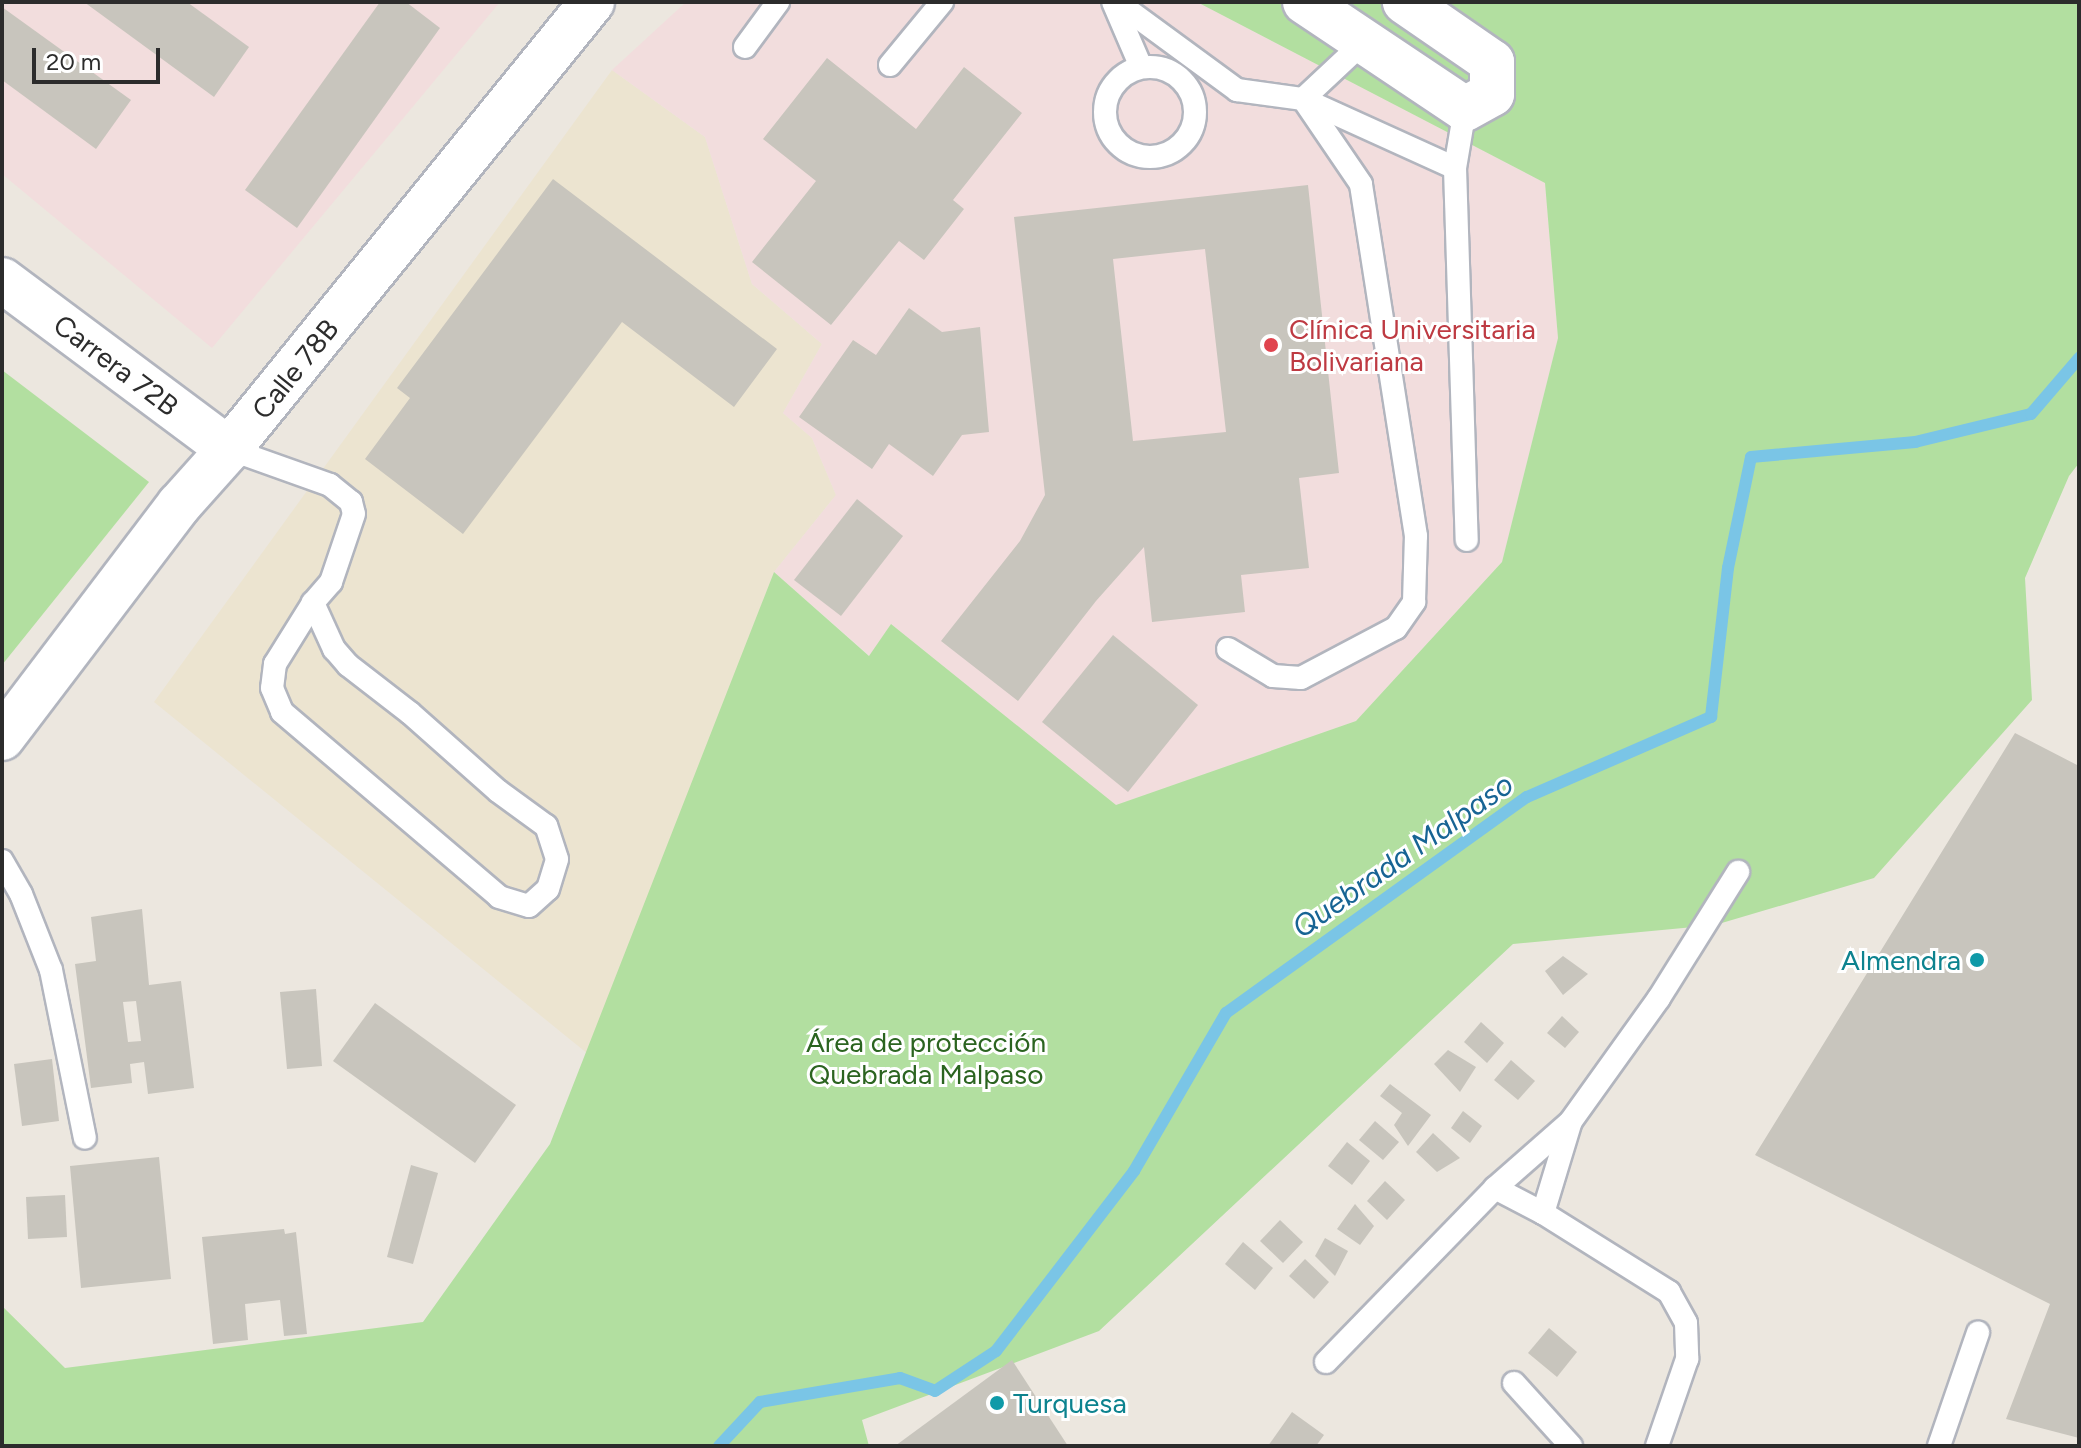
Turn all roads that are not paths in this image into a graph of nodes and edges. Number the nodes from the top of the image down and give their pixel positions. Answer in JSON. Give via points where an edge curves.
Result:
{"nodes":[{"id":1,"x":592,"y":2,"type":"edge"},
{"id":2,"x":778,"y":2,"type":"edge"},
{"id":3,"x":942,"y":2,"type":"edge"},
{"id":4,"x":1115,"y":2,"type":"edge"},
{"id":5,"x":1305,"y":2,"type":"edge"},
{"id":6,"x":1405,"y":2,"type":"edge"},
{"id":7,"x":1364,"y":42,"type":"junction"},
{"id":8,"x":745,"y":47,"type":"dead end"},
{"id":9,"x":890,"y":65,"type":"dead end"},
{"id":10,"x":1141,"y":67,"type":"junction"},
{"id":11,"x":1237,"y":90,"type":"junction"},
{"id":12,"x":1194,"y":99,"type":"junction"},
{"id":13,"x":1303,"y":99,"type":"junction"},
{"id":14,"x":1465,"y":109,"type":"junction"},
{"id":15,"x":1455,"y":168,"type":"junction"},
{"id":16,"x":2,"y":280,"type":"edge"},
{"id":17,"x":229,"y":449,"type":"junction"},
{"id":18,"x":1467,"y":540,"type":"dead end"},
{"id":19,"x":313,"y":603,"type":"junction"},
{"id":20,"x":1228,"y":649,"type":"dead end"},
{"id":21,"x":2,"y":738,"type":"edge"},
{"id":22,"x":2,"y":861,"type":"edge"},
{"id":23,"x":1738,"y":872,"type":"dead end"},
{"id":24,"x":1571,"y":1121,"type":"junction"},
{"id":25,"x":85,"y":1138,"type":"dead end"},
{"id":26,"x":1495,"y":1188,"type":"junction"},
{"id":27,"x":1543,"y":1213,"type":"junction"},
{"id":28,"x":1978,"y":1333,"type":"dead end"},
{"id":29,"x":1326,"y":1362,"type":"dead end"},
{"id":30,"x":1514,"y":1383,"type":"dead end"},
{"id":31,"x":1571,"y":1446,"type":"edge"},
{"id":32,"x":1657,"y":1446,"type":"edge"},
{"id":33,"x":1939,"y":1446,"type":"edge"}],
"edges":[{"from":1,"to":17,"type":"street","name":"Calle 78B"},
{"from":2,"to":8,"type":"lane"},
{"from":3,"to":9,"type":"lane"},
{"from":4,"to":10,"type":"lane"},
{"from":4,"to":11,"type":"lane"},
{"from":5,"to":7,"type":"street"},
{"from":6,"to":14,"type":"street","via":[[1492,62],[1492,94]]},
{"from":7,"to":13,"type":"lane"},
{"from":7,"to":14,"type":"street"},
{"from":10,"to":12,"type":"lane","via":[[1174,72]]},
{"from":10,"to":12,"type":"lane","via":[[1113,84],[1104,117],[1109,133],[1134,155],[1167,155],[1181,145],[1196,116]]},
{"from":11,"to":12,"type":"lane"},
{"from":11,"to":13,"type":"lane"},
{"from":13,"to":15,"type":"lane"},
{"from":13,"to":20,"type":"lane","via":[[1361,184],[1416,536],[1417,586],[1414,602],[1396,628],[1314,674],[1273,676]]},
{"from":14,"to":15,"type":"lane"},
{"from":15,"to":18,"type":"lane"},
{"from":16,"to":17,"type":"street","name":"Carrera 72B"},
{"from":17,"to":19,"type":"lane","via":[[330,485],[351,502],[354,514],[331,582]]},
{"from":17,"to":21,"type":"street","name":"Calle 78B","via":[[179,505]]},
{"from":19,"to":19,"type":"lane","via":[[334,649],[348,665],[546,826],[557,859],[548,889],[529,906],[499,897],[282,712],[272,688],[275,664]]},
{"from":22,"to":25,"type":"lane","via":[[51,970]]},
{"from":23,"to":24,"type":"lane","via":[[1659,998]]},
{"from":24,"to":26,"type":"lane"},
{"from":24,"to":27,"type":"lane"},
{"from":26,"to":27,"type":"lane"},
{"from":26,"to":29,"type":"lane"},
{"from":27,"to":32,"type":"lane","via":[[1669,1292],[1686,1323],[1687,1359]]},
{"from":28,"to":33,"type":"lane"},
{"from":30,"to":31,"type":"lane"}]}
